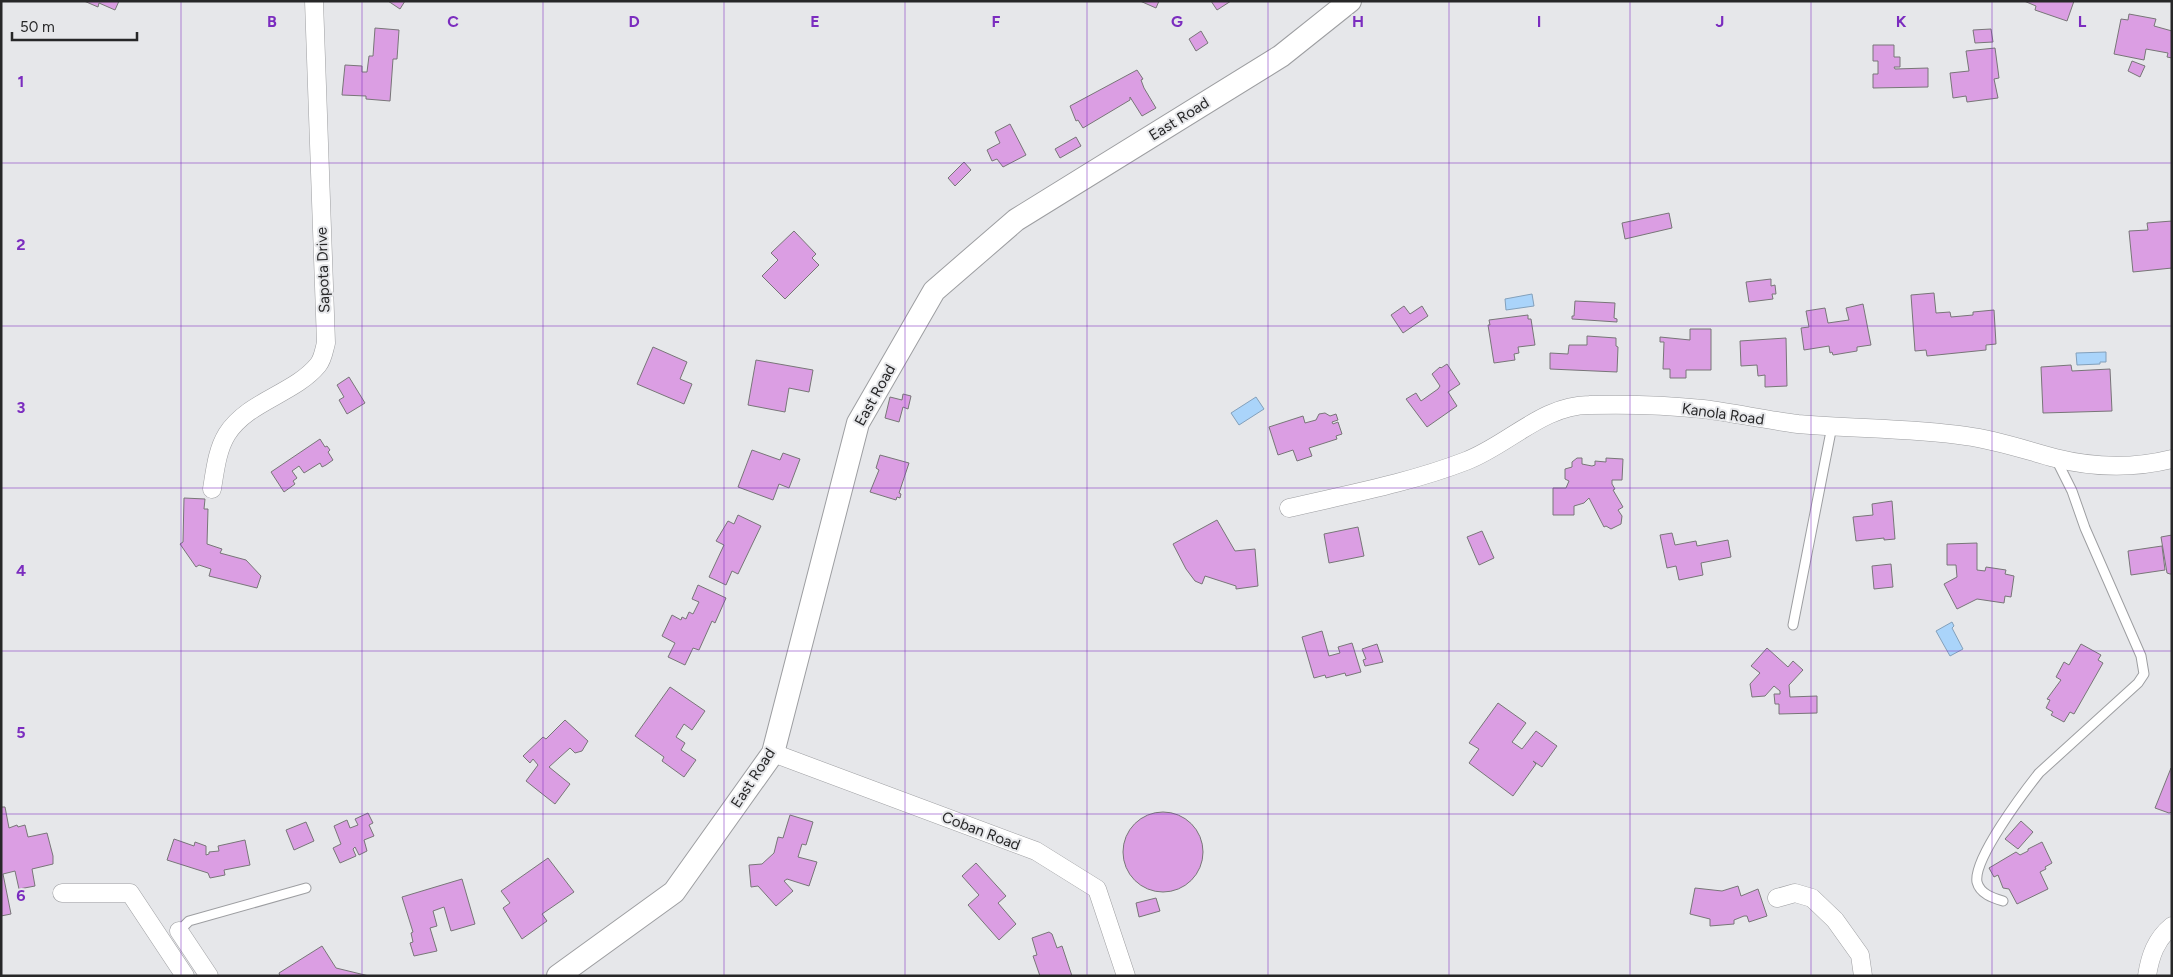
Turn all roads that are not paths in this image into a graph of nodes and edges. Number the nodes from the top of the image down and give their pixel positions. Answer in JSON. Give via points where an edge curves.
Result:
{"nodes":[{"id":1,"x":314,"y":1,"type":"edge"},
{"id":2,"x":1350,"y":1,"type":"edge"},
{"id":3,"x":1832,"y":426,"type":"junction"},
{"id":4,"x":2056,"y":458,"type":"junction"},
{"id":5,"x":2172,"y":459,"type":"edge"},
{"id":6,"x":212,"y":489,"type":"dead end"},
{"id":7,"x":1290,"y":508,"type":"dead end"},
{"id":8,"x":1793,"y":625,"type":"dead end"},
{"id":9,"x":773,"y":753,"type":"junction"},
{"id":10,"x":306,"y":888,"type":"dead end"},
{"id":11,"x":62,"y":893,"type":"dead end"},
{"id":12,"x":1777,"y":898,"type":"dead end"},
{"id":13,"x":2003,"y":901,"type":"dead end"},
{"id":14,"x":2172,"y":926,"type":"edge"},
{"id":15,"x":179,"y":931,"type":"joint"},
{"id":16,"x":185,"y":976,"type":"edge"},
{"id":17,"x":209,"y":976,"type":"edge"},
{"id":18,"x":558,"y":976,"type":"edge"},
{"id":19,"x":1126,"y":976,"type":"edge"},
{"id":20,"x":1864,"y":976,"type":"edge"},
{"id":21,"x":2147,"y":976,"type":"edge"}],
"edges":[{"from":1,"to":6,"type":"street","name":"Sapota Drive","via":[[326,343],[319,364],[236,422],[227,434]]},
{"from":2,"to":9,"type":"street","name":"East Road","via":[[1281,56],[1016,220],[934,291],[858,423]]},
{"from":3,"to":4,"type":"street","name":"Kanola Road","via":[[1972,436]]},
{"from":3,"to":7,"type":"street","name":"Kanola Road","via":[[1681,407],[1586,405],[1557,410],[1489,451],[1444,469]]},
{"from":3,"to":8,"type":"lane"},
{"from":4,"to":5,"type":"street","name":"Kanola Road","via":[[2112,467],[2147,466]]},
{"from":4,"to":13,"type":"lane","via":[[2141,656],[2144,674],[2039,773],[1986,851],[1977,869],[1977,883],[1989,897]]},
{"from":9,"to":18,"type":"street","name":"East Road","via":[[674,892]]},
{"from":9,"to":19,"type":"street","name":"Coban Road","via":[[1036,851],[1098,889]]},
{"from":10,"to":15,"type":"lane","via":[[189,921]]},
{"from":11,"to":16,"type":"street","via":[[130,894]]},
{"from":12,"to":20,"type":"street","via":[[1796,893],[1812,898],[1835,920],[1860,955]]},
{"from":14,"to":21,"type":"street","via":[[2156,944]]},
{"from":15,"to":17,"type":"street"}]}
